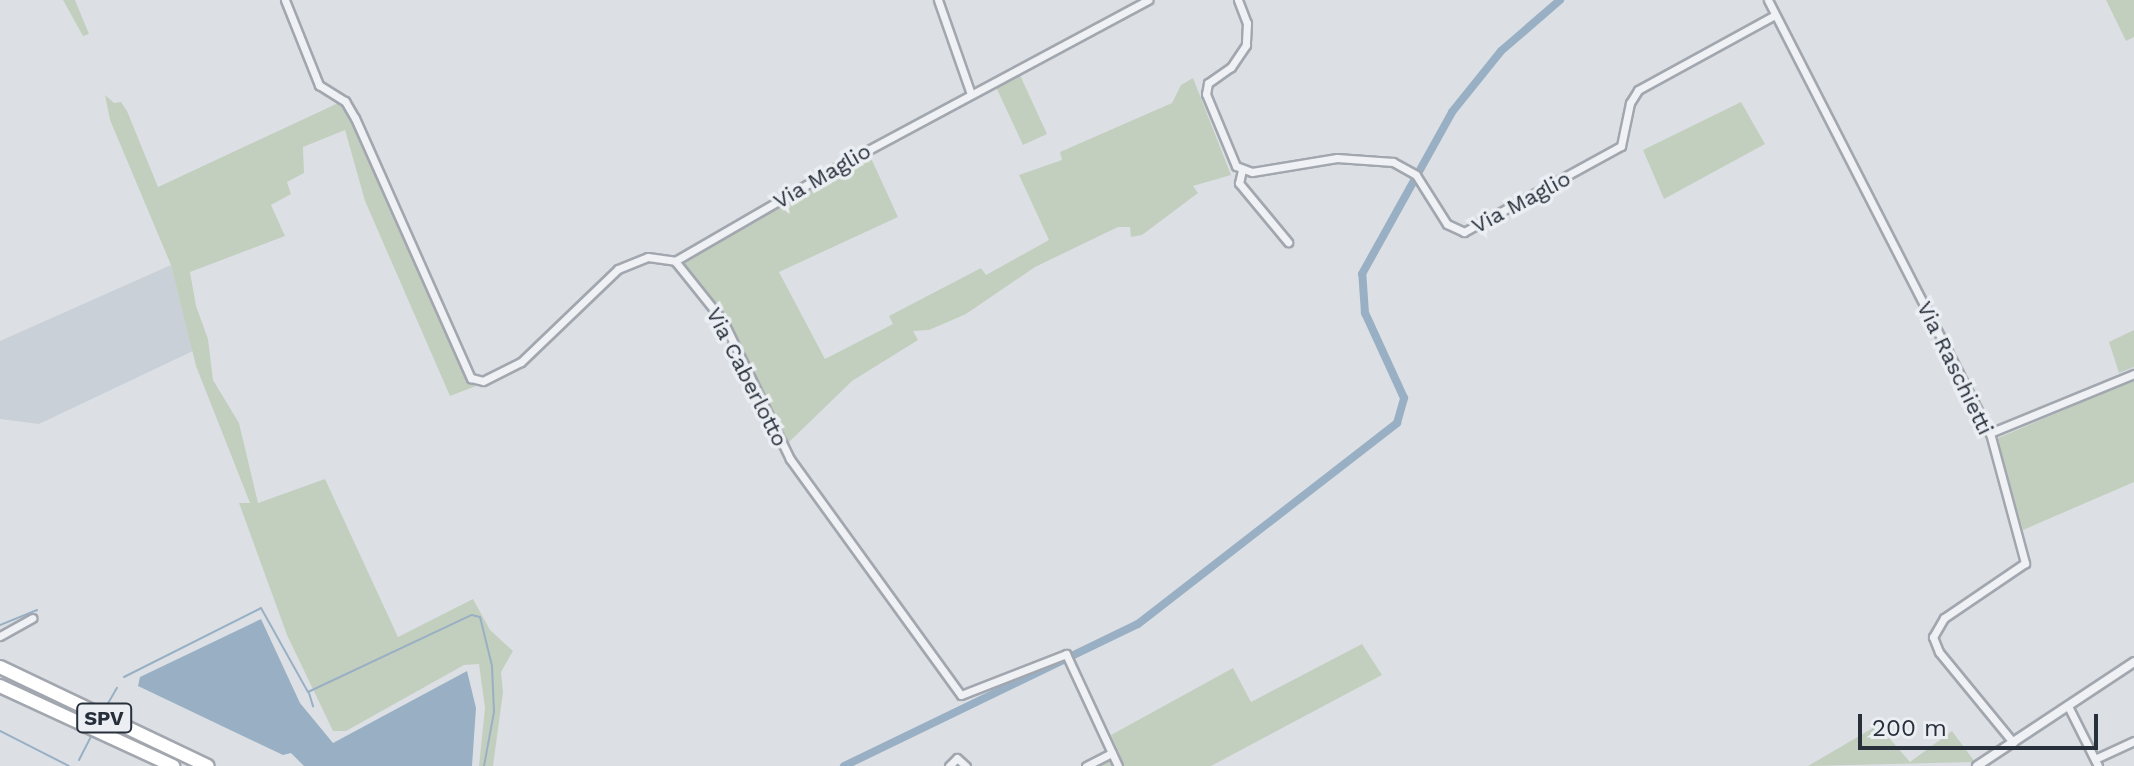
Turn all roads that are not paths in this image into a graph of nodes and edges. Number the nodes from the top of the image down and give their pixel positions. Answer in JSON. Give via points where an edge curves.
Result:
{"nodes":[{"id":1,"x":285,"y":0,"type":"edge"},
{"id":2,"x":938,"y":0,"type":"edge"},
{"id":3,"x":1148,"y":0,"type":"edge"},
{"id":4,"x":1238,"y":0,"type":"edge"},
{"id":5,"x":1768,"y":0,"type":"edge"},
{"id":6,"x":1773,"y":16,"type":"junction"},
{"id":7,"x":971,"y":94,"type":"junction"},
{"id":8,"x":1242,"y":170,"type":"junction"},
{"id":9,"x":1288,"y":242,"type":"dead end"},
{"id":10,"x":675,"y":261,"type":"junction"},
{"id":11,"x":2134,"y":374,"type":"edge"},
{"id":12,"x":1990,"y":433,"type":"junction"},
{"id":13,"x":32,"y":618,"type":"dead end"},
{"id":14,"x":0,"y":636,"type":"edge"},
{"id":15,"x":2134,"y":662,"type":"edge"},
{"id":16,"x":0,"y":667,"type":"edge"},
{"id":17,"x":0,"y":686,"type":"edge"},
{"id":18,"x":2068,"y":706,"type":"junction"},
{"id":19,"x":2134,"y":741,"type":"edge"},
{"id":20,"x":2013,"y":742,"type":"junction"},
{"id":21,"x":1112,"y":753,"type":"junction"},
{"id":22,"x":2096,"y":762,"type":"edge"},
{"id":23,"x":173,"y":766,"type":"edge"},
{"id":24,"x":208,"y":766,"type":"edge"},
{"id":25,"x":949,"y":766,"type":"edge"},
{"id":26,"x":966,"y":766,"type":"edge"},
{"id":27,"x":1086,"y":766,"type":"edge"},
{"id":28,"x":1118,"y":766,"type":"edge"},
{"id":29,"x":1977,"y":766,"type":"edge"}],
"edges":[{"from":1,"to":10,"type":"street","via":[[319,85],[349,105],[477,382],[521,362],[618,269],[648,257]]},
{"from":2,"to":7,"type":"street"},
{"from":3,"to":7,"type":"street","name":"Via Maglio"},
{"from":4,"to":8,"type":"street","via":[[1247,23],[1246,45],[1231,67],[1208,83],[1206,94],[1232,160]]},
{"from":5,"to":6,"type":"street","name":"Via Raschietti"},
{"from":6,"to":8,"type":"street","name":"Via Maglio","via":[[1645,85],[1630,103],[1621,146],[1475,230],[1450,227],[1409,169],[1355,158]]},
{"from":6,"to":12,"type":"street","name":"Via Raschietti"},
{"from":7,"to":10,"type":"street","name":"Via Maglio"},
{"from":8,"to":9,"type":"street","via":[[1239,183]]},
{"from":10,"to":21,"type":"street","name":"Via Caberlotto","via":[[723,321],[790,459],[961,695],[1067,654]]},
{"from":11,"to":12,"type":"street"},
{"from":12,"to":20,"type":"street","name":"Via Raschietti","via":[[2025,563],[1944,618],[1933,637],[1939,652]]},
{"from":13,"to":14,"type":"street"},
{"from":15,"to":18,"type":"street"},
{"from":16,"to":24,"type":"highway","number":"SPV"},
{"from":17,"to":23,"type":"highway","number":"SPV"},
{"from":18,"to":20,"type":"street"},
{"from":18,"to":22,"type":"street"},
{"from":19,"to":22,"type":"street"},
{"from":20,"to":29,"type":"street"},
{"from":21,"to":27,"type":"street"},
{"from":21,"to":28,"type":"street","name":"Via Caberlotto"},
{"from":25,"to":26,"type":"street","via":[[957,758]]}]}
